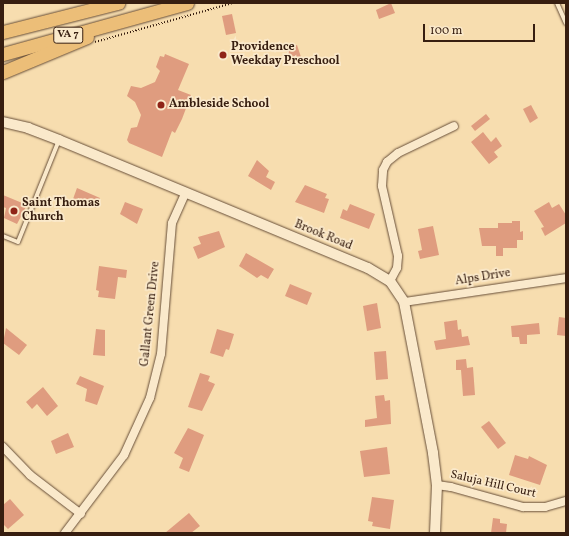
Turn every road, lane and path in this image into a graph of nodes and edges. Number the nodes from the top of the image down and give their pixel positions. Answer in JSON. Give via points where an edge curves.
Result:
{"nodes":[{"id":1,"x":118,"y":3,"type":"edge"},
{"id":2,"x":186,"y":3,"type":"edge"},
{"id":3,"x":232,"y":3,"type":"edge"},
{"id":4,"x":557,"y":3,"type":"edge"},
{"id":5,"x":132,"y":18,"type":"junction"},
{"id":6,"x":566,"y":23,"type":"edge"},
{"id":7,"x":3,"y":32,"type":"edge"},
{"id":8,"x":93,"y":43,"type":"dead end"},
{"id":9,"x":3,"y":54,"type":"edge"},
{"id":10,"x":3,"y":72,"type":"edge"},
{"id":11,"x":3,"y":122,"type":"edge"},
{"id":12,"x":454,"y":126,"type":"dead end"},
{"id":13,"x":59,"y":140,"type":"junction"},
{"id":14,"x":185,"y":194,"type":"junction"},
{"id":15,"x":3,"y":236,"type":"edge"},
{"id":16,"x":566,"y":278,"type":"edge"},
{"id":17,"x":390,"y":281,"type":"junction"},
{"id":18,"x":404,"y":302,"type":"junction"},
{"id":19,"x":3,"y":447,"type":"edge"},
{"id":20,"x":437,"y":485,"type":"junction"},
{"id":21,"x":566,"y":501,"type":"edge"},
{"id":22,"x":81,"y":514,"type":"junction"},
{"id":23,"x":65,"y":533,"type":"edge"},
{"id":24,"x":435,"y":533,"type":"edge"}],
"edges":[{"from":1,"to":7,"type":"highway","number":"VA 7"},
{"from":2,"to":5,"type":"highway","number":"VA 7"},
{"from":3,"to":8,"type":"path"},
{"from":4,"to":6,"type":"lane"},
{"from":5,"to":9,"type":"highway","number":"VA 7"},
{"from":5,"to":10,"type":"highway"},
{"from":11,"to":13,"type":"street","name":"Brook Road"},
{"from":12,"to":17,"type":"street","via":[[398,153],[387,162],[383,170],[382,186],[398,256],[397,268]]},
{"from":13,"to":14,"type":"street","name":"Brook Road"},
{"from":13,"to":15,"type":"lane","via":[[18,242]]},
{"from":14,"to":17,"type":"street","name":"Brook Road","via":[[368,268]]},
{"from":14,"to":22,"type":"street","name":"Gallant Green Drive","via":[[172,223],[161,354],[150,398],[124,455]]},
{"from":16,"to":18,"type":"street","name":"Alps Drive"},
{"from":17,"to":18,"type":"street","name":"Brook Road"},
{"from":18,"to":20,"type":"street","name":"Brook Road"},
{"from":19,"to":22,"type":"street","via":[[30,475]]},
{"from":20,"to":21,"type":"street","name":"Saluja Hill Court","via":[[528,508],[545,507]]},
{"from":20,"to":24,"type":"street","name":"Brook Road"},
{"from":22,"to":23,"type":"street","name":"Gallant Green Drive"}]}
